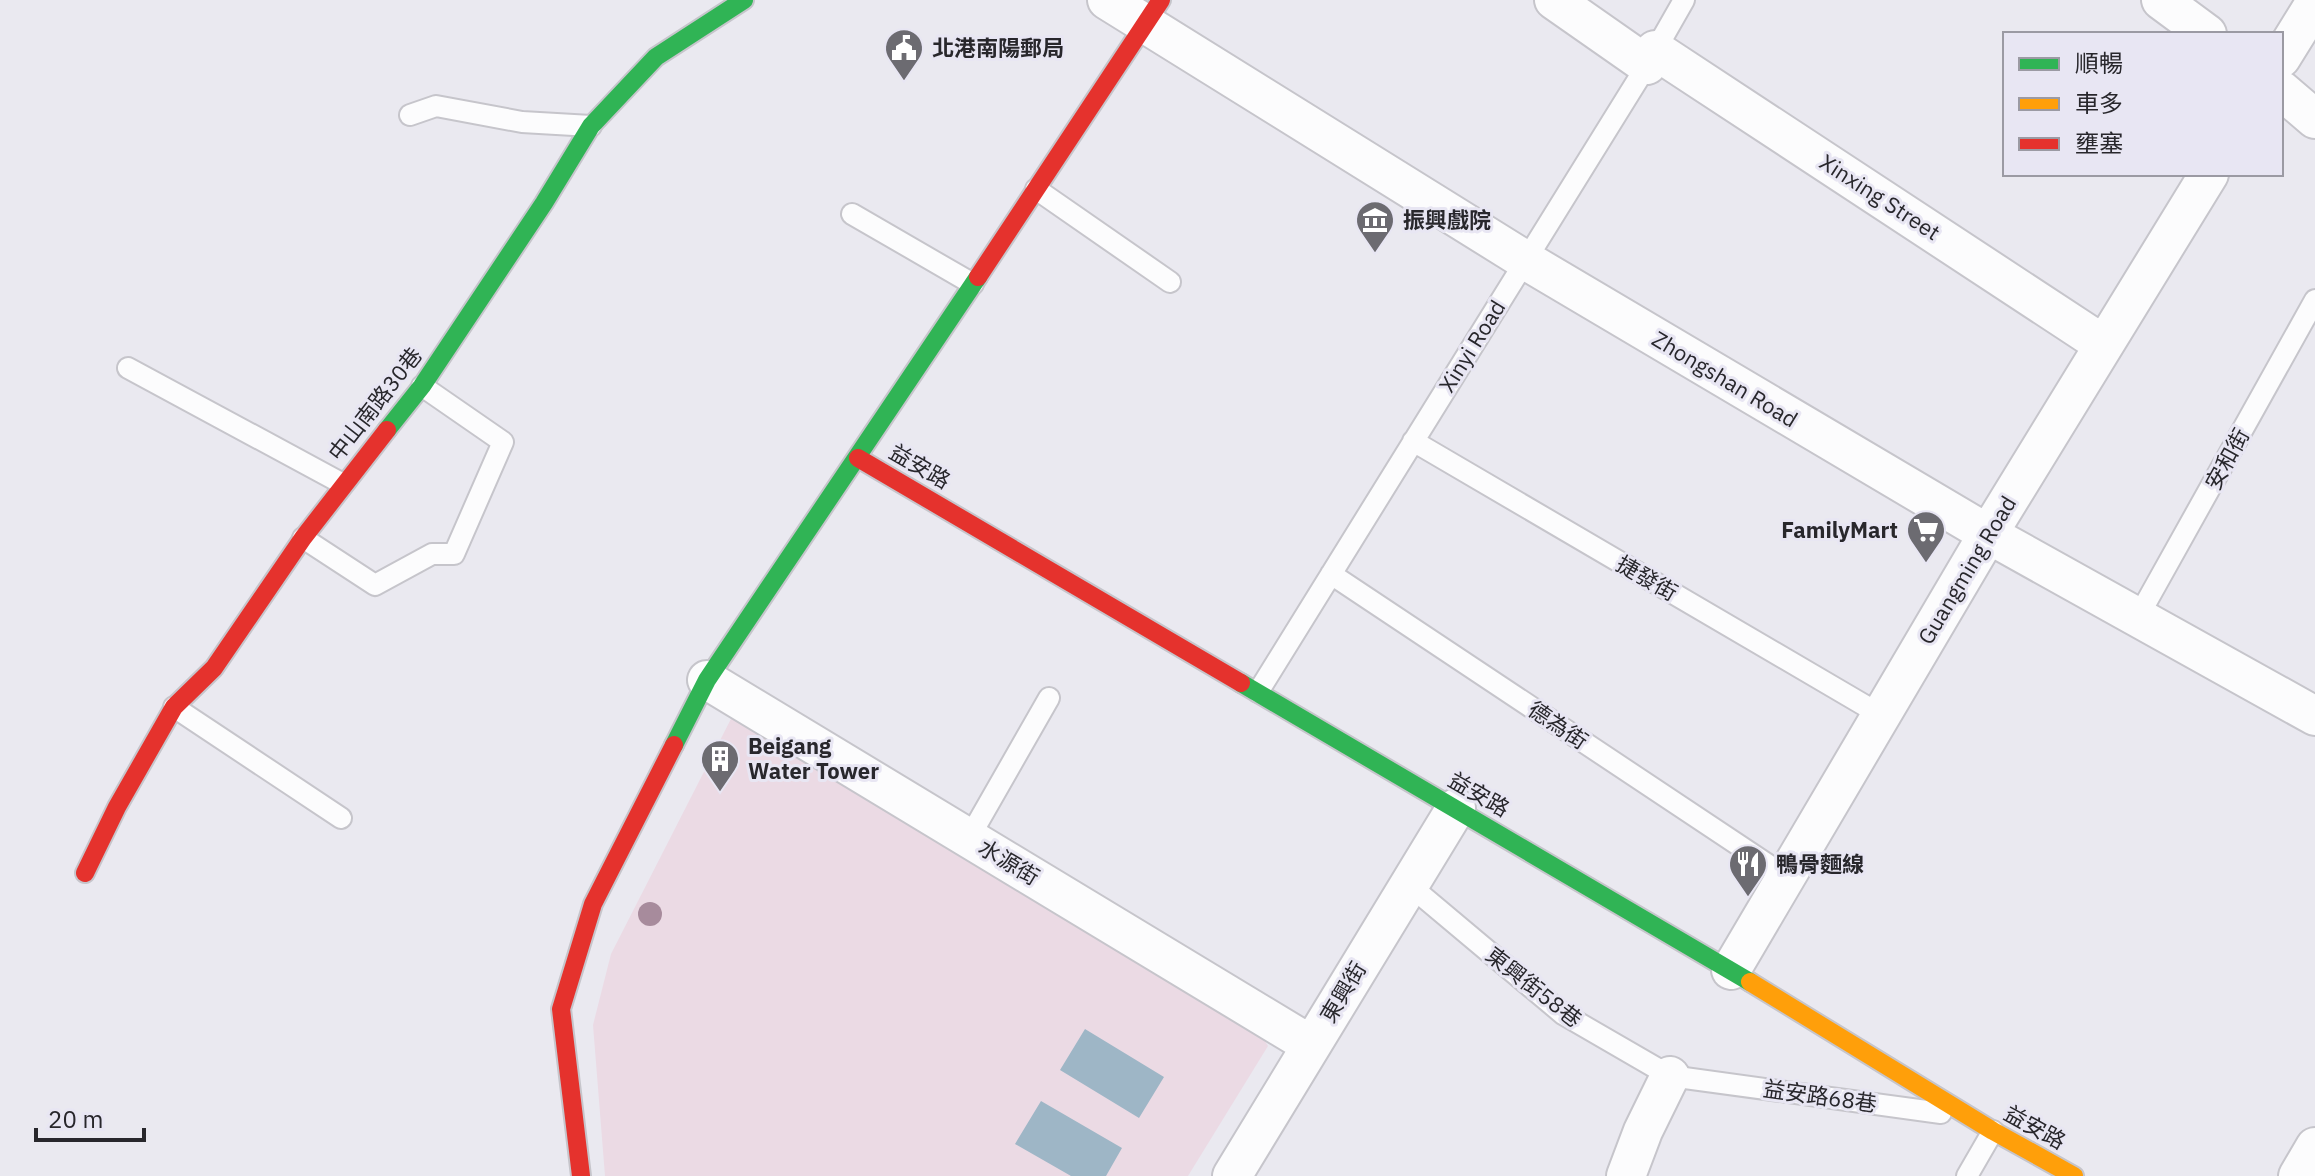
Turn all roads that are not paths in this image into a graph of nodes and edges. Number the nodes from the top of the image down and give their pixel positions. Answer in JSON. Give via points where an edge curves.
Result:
{"nodes":[{"id":1,"x":744,"y":0,"type":"edge"},
{"id":2,"x":1107,"y":0,"type":"edge"},
{"id":3,"x":1554,"y":0,"type":"edge"},
{"id":4,"x":1684,"y":0,"type":"edge"},
{"id":5,"x":2161,"y":0,"type":"edge"},
{"id":6,"x":1153,"y":12,"type":"edge"},
{"id":7,"x":2311,"y":19,"type":"edge"},
{"id":8,"x":2204,"y":32,"type":"edge"},
{"id":9,"x":2283,"y":55,"type":"edge"},
{"id":10,"x":1651,"y":58,"type":"junction"},
{"id":11,"x":2283,"y":92,"type":"edge"},
{"id":12,"x":410,"y":115,"type":"dead end"},
{"id":13,"x":2315,"y":119,"type":"edge"},
{"id":14,"x":591,"y":126,"type":"junction"},
{"id":15,"x":2208,"y":176,"type":"edge"},
{"id":16,"x":1036,"y":189,"type":"junction"},
{"id":17,"x":852,"y":214,"type":"dead end"},
{"id":18,"x":1525,"y":260,"type":"junction"},
{"id":19,"x":1170,"y":282,"type":"dead end"},
{"id":20,"x":973,"y":284,"type":"junction"},
{"id":21,"x":2315,"y":300,"type":"edge"},
{"id":22,"x":2104,"y":345,"type":"junction"},
{"id":23,"x":128,"y":368,"type":"dead end"},
{"id":24,"x":422,"y":386,"type":"junction"},
{"id":25,"x":1413,"y":441,"type":"junction"},
{"id":26,"x":858,"y":458,"type":"junction"},
{"id":27,"x":343,"y":484,"type":"junction"},
{"id":28,"x":1988,"y":534,"type":"junction"},
{"id":29,"x":303,"y":538,"type":"junction"},
{"id":30,"x":1331,"y":574,"type":"junction"},
{"id":31,"x":2138,"y":617,"type":"junction"},
{"id":32,"x":707,"y":680,"type":"junction"},
{"id":33,"x":1258,"y":692,"type":"junction"},
{"id":34,"x":1049,"y":698,"type":"dead end"},
{"id":35,"x":174,"y":707,"type":"junction"},
{"id":36,"x":1881,"y":715,"type":"junction"},
{"id":37,"x":2315,"y":716,"type":"edge"},
{"id":38,"x":1456,"y":808,"type":"junction"},
{"id":39,"x":341,"y":818,"type":"dead end"},
{"id":40,"x":969,"y":838,"type":"junction"},
{"id":41,"x":85,"y":873,"type":"dead end"},
{"id":42,"x":1785,"y":876,"type":"junction"},
{"id":43,"x":1408,"y":884,"type":"junction"},
{"id":44,"x":1731,"y":970,"type":"junction"},
{"id":45,"x":1311,"y":1045,"type":"junction"},
{"id":46,"x":1670,"y":1076,"type":"junction"},
{"id":47,"x":1970,"y":1116,"type":"junction"},
{"id":48,"x":1993,"y":1131,"type":"junction"},
{"id":49,"x":2315,"y":1147,"type":"edge"},
{"id":50,"x":581,"y":1176,"type":"edge"},
{"id":51,"x":1232,"y":1176,"type":"edge"},
{"id":52,"x":1626,"y":1176,"type":"edge"},
{"id":53,"x":1967,"y":1176,"type":"edge"},
{"id":54,"x":2074,"y":1176,"type":"edge"},
{"id":55,"x":2298,"y":1176,"type":"edge"}],
"edges":[{"from":1,"to":14,"type":"street","name":"中山南路30巷","via":[[656,57]]},
{"from":2,"to":6,"type":"street","name":"Zhongshan Road"},
{"from":3,"to":10,"type":"street","name":"Xinxing Street"},
{"from":4,"to":10,"type":"lane","name":"Xinyi Road"},
{"from":5,"to":8,"type":"street"},
{"from":6,"to":16,"type":"street"},
{"from":6,"to":18,"type":"street","name":"Zhongshan Road"},
{"from":7,"to":9,"type":"street"},
{"from":10,"to":18,"type":"lane","name":"Xinyi Road"},
{"from":10,"to":22,"type":"street","name":"Xinxing Street"},
{"from":11,"to":13,"type":"street"},
{"from":12,"to":14,"type":"lane","via":[[436,106],[522,122]]},
{"from":14,"to":24,"type":"street","name":"中山南路30巷"},
{"from":15,"to":22,"type":"street","name":"Guangming Road"},
{"from":16,"to":19,"type":"lane"},
{"from":16,"to":20,"type":"street"},
{"from":17,"to":20,"type":"lane"},
{"from":18,"to":25,"type":"lane","name":"Xinyi Road"},
{"from":18,"to":28,"type":"street","name":"Zhongshan Road"},
{"from":20,"to":26,"type":"street"},
{"from":21,"to":31,"type":"lane","name":"安和街"},
{"from":22,"to":28,"type":"street","name":"Guangming Road"},
{"from":23,"to":27,"type":"lane"},
{"from":24,"to":27,"type":"street","name":"中山南路30巷"},
{"from":24,"to":29,"type":"lane","via":[[503,442],[454,554],[432,554],[375,585]]},
{"from":25,"to":30,"type":"lane","name":"Xinyi Road"},
{"from":25,"to":36,"type":"lane","name":"捷發街"},
{"from":26,"to":32,"type":"street"},
{"from":26,"to":33,"type":"street","name":"益安路"},
{"from":27,"to":29,"type":"street","name":"中山南路30巷"},
{"from":28,"to":31,"type":"street","name":"Zhongshan Road"},
{"from":28,"to":36,"type":"street","name":"Guangming Road"},
{"from":29,"to":35,"type":"street","name":"中山南路30巷","via":[[214,668]]},
{"from":30,"to":33,"type":"lane","name":"Xinyi Road"},
{"from":30,"to":42,"type":"lane","name":"德為街"},
{"from":31,"to":37,"type":"street","name":"Zhongshan Road"},
{"from":32,"to":40,"type":"street","name":"水源街"},
{"from":32,"to":50,"type":"street","via":[[593,904],[561,1009]]},
{"from":33,"to":38,"type":"street","name":"益安路"},
{"from":34,"to":40,"type":"lane"},
{"from":35,"to":39,"type":"lane"},
{"from":35,"to":41,"type":"street","name":"中山南路30巷"},
{"from":36,"to":42,"type":"street","name":"Guangming Road"},
{"from":38,"to":43,"type":"street","name":"東興街"},
{"from":38,"to":44,"type":"street","name":"益安路"},
{"from":40,"to":45,"type":"street","name":"水源街"},
{"from":42,"to":44,"type":"street","name":"Guangming Road"},
{"from":43,"to":45,"type":"street","name":"東興街"},
{"from":43,"to":46,"type":"lane","name":"東興街58巷","via":[[1563,1014]]},
{"from":44,"to":47,"type":"street","name":"益安路"},
{"from":45,"to":51,"type":"street","name":"東興街"},
{"from":46,"to":47,"type":"lane","name":"益安路68巷"},
{"from":46,"to":52,"type":"street"},
{"from":47,"to":48,"type":"street","name":"益安路"},
{"from":48,"to":53,"type":"lane"},
{"from":48,"to":54,"type":"street","name":"益安路"},
{"from":49,"to":55,"type":"street"}]}
